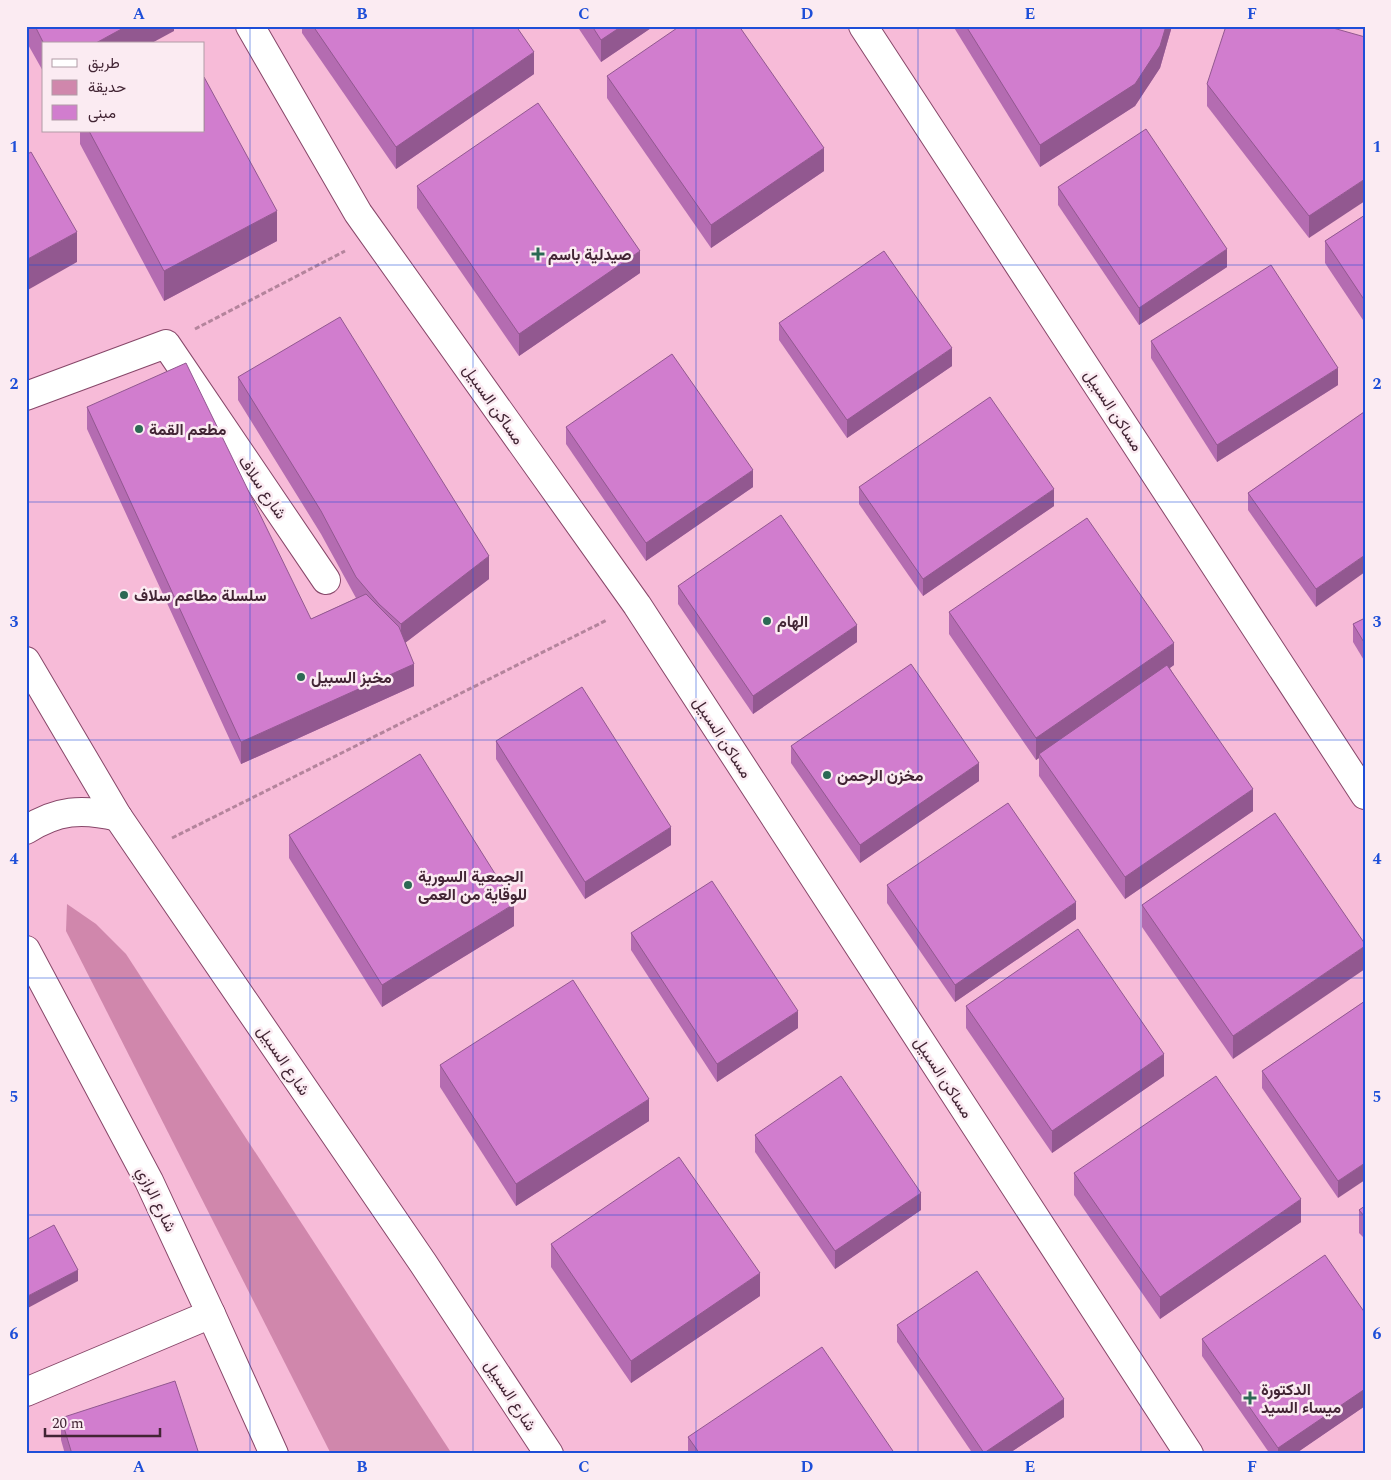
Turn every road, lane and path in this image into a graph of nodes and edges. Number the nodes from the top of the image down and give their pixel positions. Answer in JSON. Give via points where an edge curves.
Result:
{"nodes":[{"id":1,"x":250,"y":26,"type":"edge"},
{"id":2,"x":863,"y":26,"type":"edge"},
{"id":3,"x":375,"y":236,"type":"junction"},
{"id":4,"x":166,"y":344,"type":"junction"},
{"id":5,"x":26,"y":396,"type":"edge"},
{"id":6,"x":326,"y":580,"type":"dead end"},
{"id":7,"x":637,"y":605,"type":"junction"},
{"id":8,"x":26,"y":661,"type":"edge"},
{"id":9,"x":1365,"y":795,"type":"edge"},
{"id":10,"x":118,"y":817,"type":"junction"},
{"id":11,"x":26,"y":830,"type":"edge"},
{"id":12,"x":142,"y":853,"type":"junction"},
{"id":13,"x":26,"y":950,"type":"edge"},
{"id":14,"x":211,"y":1314,"type":"junction"},
{"id":15,"x":26,"y":1392,"type":"edge"},
{"id":16,"x":274,"y":1454,"type":"edge"},
{"id":17,"x":549,"y":1454,"type":"edge"},
{"id":18,"x":1190,"y":1454,"type":"edge"}],
"edges":[{"from":1,"to":3,"type":"street","name":"مساكن السبيل","via":[[358,213]]},
{"from":2,"to":9,"type":"street","name":"مساكن السبيل"},
{"from":3,"to":4,"type":"path"},
{"from":3,"to":7,"type":"street","name":"مساكن السبيل"},
{"from":4,"to":5,"type":"street"},
{"from":4,"to":6,"type":"street","name":"شارع سلاف"},
{"from":7,"to":12,"type":"path"},
{"from":7,"to":18,"type":"street","name":"مساكن السبيل"},
{"from":8,"to":10,"type":"street","name":"شارع السبيل"},
{"from":10,"to":11,"type":"street","via":[[78,811],[58,814]]},
{"from":10,"to":12,"type":"street","name":"شارع السبيل"},
{"from":12,"to":17,"type":"street","name":"شارع السبيل","via":[[423,1263]]},
{"from":13,"to":14,"type":"street","name":"شارع الرازي","via":[[149,1181]]},
{"from":14,"to":15,"type":"street"},
{"from":14,"to":16,"type":"street","name":"شارع الرازي"}]}
